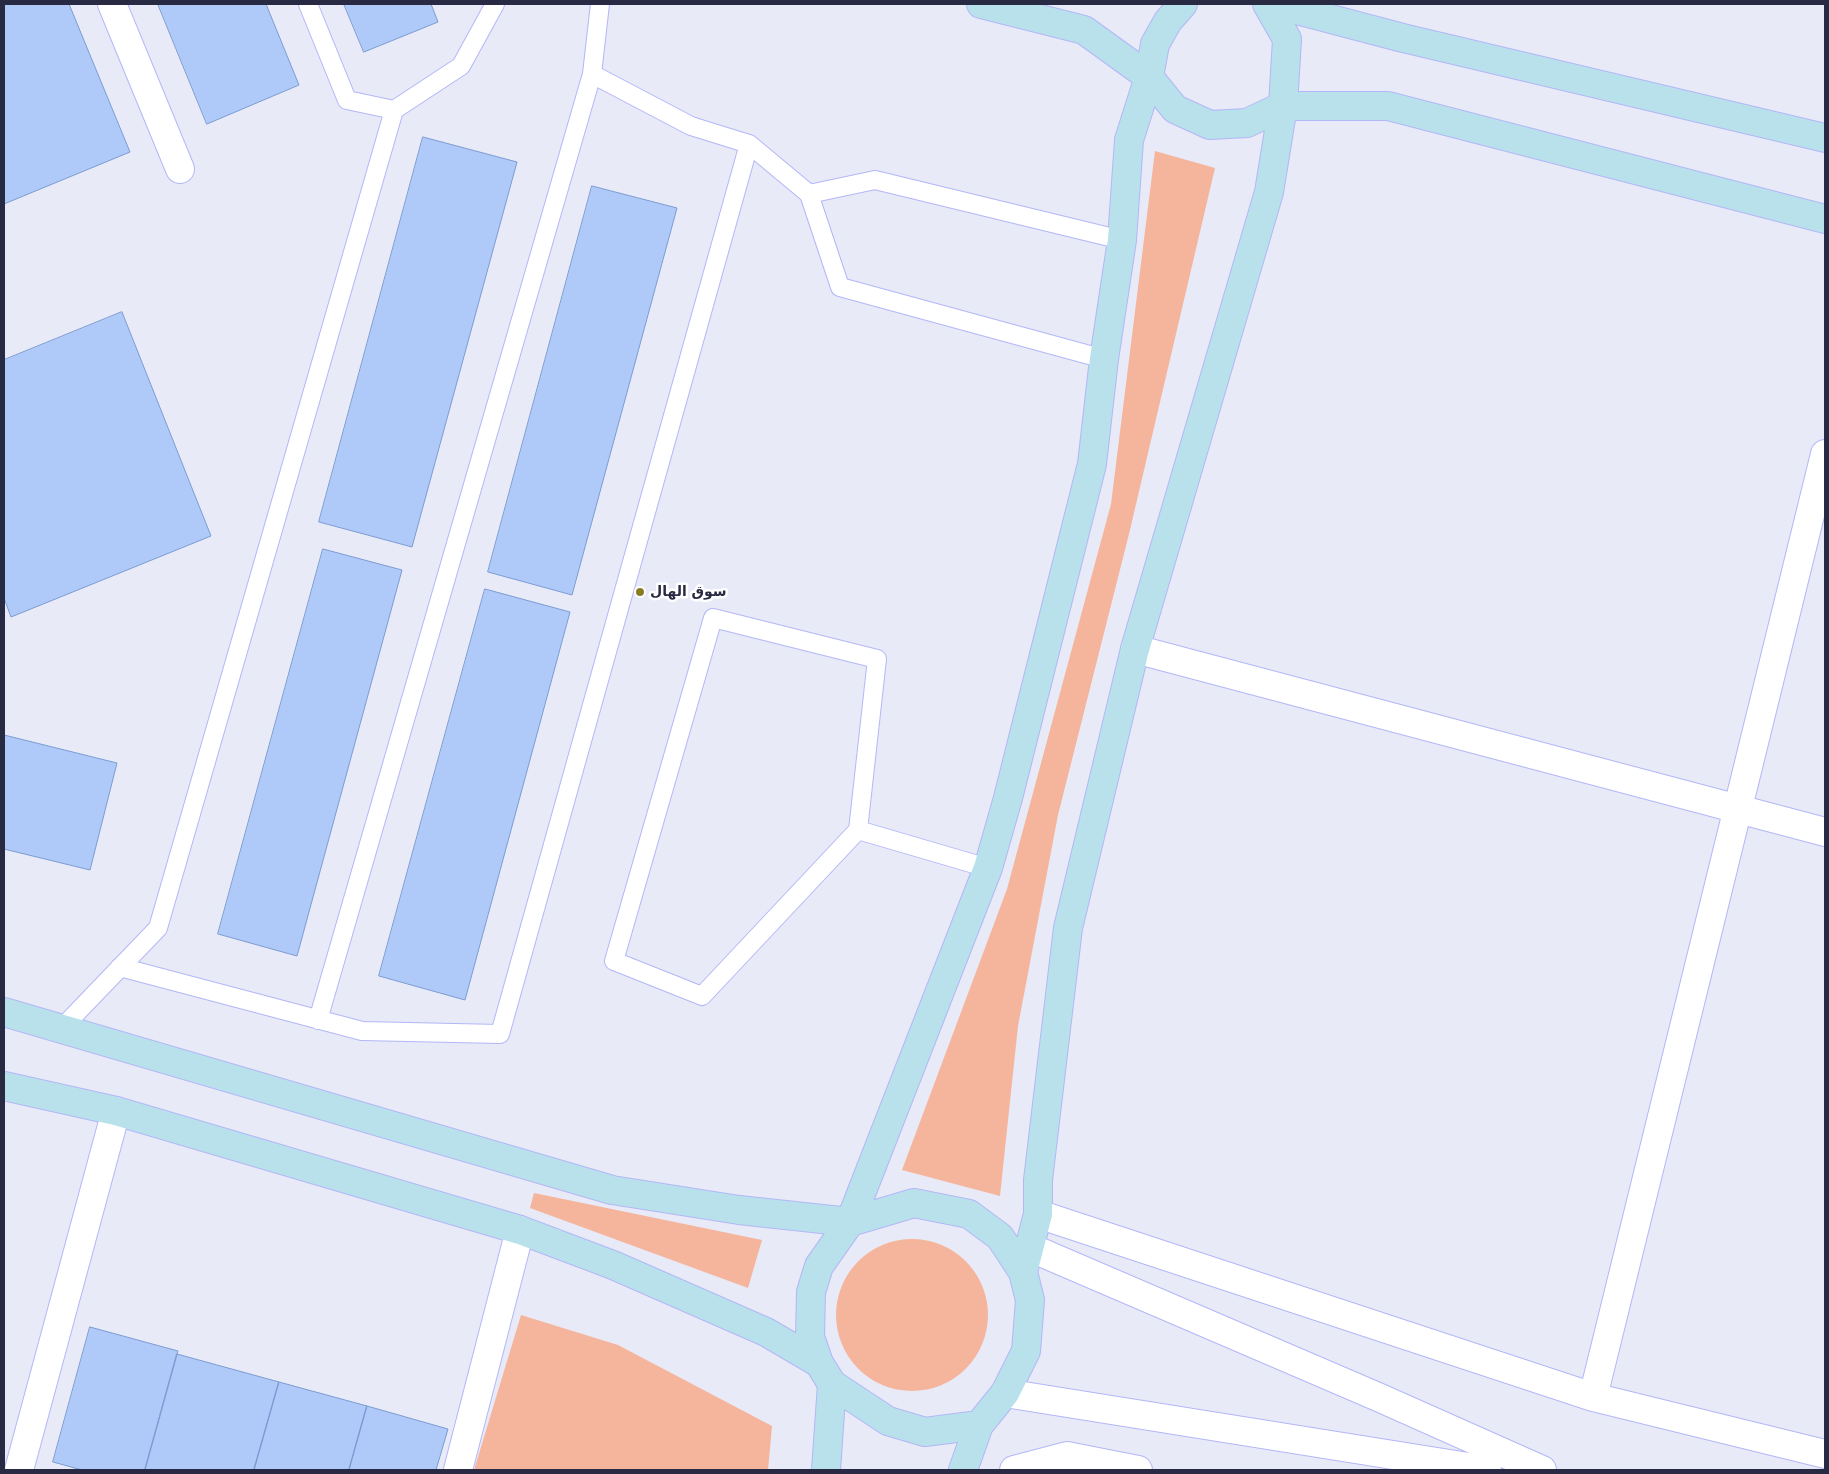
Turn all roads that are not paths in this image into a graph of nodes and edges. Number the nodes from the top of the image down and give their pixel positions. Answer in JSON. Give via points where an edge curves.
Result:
{"nodes":[{"id":1,"x":112,"y":4,"type":"edge"},
{"id":2,"x":308,"y":4,"type":"edge"},
{"id":3,"x":600,"y":4,"type":"edge"},
{"id":4,"x":982,"y":4,"type":"edge"},
{"id":5,"x":1183,"y":4,"type":"edge"},
{"id":6,"x":1267,"y":4,"type":"edge"},
{"id":7,"x":1274,"y":4,"type":"edge"},
{"id":8,"x":489,"y":8,"type":"edge"},
{"id":9,"x":592,"y":74,"type":"junction"},
{"id":10,"x":1149,"y":77,"type":"junction"},
{"id":11,"x":1283,"y":106,"type":"junction"},
{"id":12,"x":394,"y":110,"type":"junction"},
{"id":13,"x":1825,"y":138,"type":"edge"},
{"id":14,"x":749,"y":144,"type":"junction"},
{"id":15,"x":180,"y":169,"type":"dead end"},
{"id":16,"x":809,"y":194,"type":"junction"},
{"id":17,"x":1825,"y":219,"type":"edge"},
{"id":18,"x":1122,"y":240,"type":"junction"},
{"id":19,"x":1104,"y":359,"type":"junction"},
{"id":20,"x":1825,"y":454,"type":"edge"},
{"id":21,"x":1135,"y":648,"type":"junction"},
{"id":22,"x":1737,"y":808,"type":"junction"},
{"id":23,"x":858,"y":830,"type":"junction"},
{"id":24,"x":1825,"y":832,"type":"edge"},
{"id":25,"x":988,"y":868,"type":"junction"},
{"id":26,"x":120,"y":968,"type":"junction"},
{"id":27,"x":4,"y":1012,"type":"edge"},
{"id":28,"x":318,"y":1020,"type":"junction"},
{"id":29,"x":61,"y":1028,"type":"junction"},
{"id":30,"x":4,"y":1086,"type":"edge"},
{"id":31,"x":116,"y":1111,"type":"junction"},
{"id":32,"x":1038,"y":1214,"type":"junction"},
{"id":33,"x":850,"y":1222,"type":"junction"},
{"id":34,"x":520,"y":1230,"type":"junction"},
{"id":35,"x":1027,"y":1260,"type":"junction"},
{"id":36,"x":826,"y":1373,"type":"junction"},
{"id":37,"x":1005,"y":1393,"type":"junction"},
{"id":38,"x":1593,"y":1397,"type":"junction"},
{"id":39,"x":979,"y":1425,"type":"junction"},
{"id":40,"x":1825,"y":1454,"type":"edge"},
{"id":41,"x":4,"y":1468,"type":"edge"},
{"id":42,"x":15,"y":1470,"type":"edge"},
{"id":43,"x":19,"y":1470,"type":"edge"},
{"id":44,"x":458,"y":1470,"type":"edge"},
{"id":45,"x":826,"y":1470,"type":"edge"},
{"id":46,"x":963,"y":1470,"type":"edge"},
{"id":47,"x":1014,"y":1470,"type":"edge"},
{"id":48,"x":1138,"y":1470,"type":"edge"},
{"id":49,"x":1486,"y":1470,"type":"edge"},
{"id":50,"x":1542,"y":1470,"type":"edge"}],
"edges":[{"from":1,"to":15,"type":"street"},
{"from":2,"to":12,"type":"lane","via":[[347,100]]},
{"from":3,"to":9,"type":"lane"},
{"from":4,"to":10,"type":"main road","via":[[1084,30]]},
{"from":5,"to":10,"type":"main road","via":[[1168,21],[1155,44]]},
{"from":6,"to":11,"type":"main road","via":[[1287,39]]},
{"from":7,"to":13,"type":"main road","via":[[1403,38]]},
{"from":8,"to":12,"type":"lane","via":[[461,66]]},
{"from":9,"to":14,"type":"lane","via":[[691,126]]},
{"from":9,"to":28,"type":"lane"},
{"from":10,"to":11,"type":"main road","via":[[1175,109],[1210,125],[1247,124]]},
{"from":10,"to":18,"type":"main road","via":[[1129,140]]},
{"from":11,"to":17,"type":"main road","via":[[1388,106]]},
{"from":11,"to":21,"type":"main road","via":[[1269,192]]},
{"from":12,"to":26,"type":"lane","via":[[158,928]]},
{"from":14,"to":16,"type":"lane"},
{"from":14,"to":28,"type":"lane","via":[[500,1034],[362,1032]]},
{"from":16,"to":18,"type":"lane","via":[[875,180]]},
{"from":16,"to":19,"type":"lane","via":[[840,287]]},
{"from":18,"to":19,"type":"main road"},
{"from":19,"to":25,"type":"main road","via":[[1092,464]]},
{"from":20,"to":22,"type":"street"},
{"from":21,"to":22,"type":"street"},
{"from":21,"to":32,"type":"main road","via":[[1068,928],[1038,1180]]},
{"from":22,"to":24,"type":"street"},
{"from":22,"to":38,"type":"street"},
{"from":23,"to":23,"type":"lane","via":[[702,996],[614,961],[713,618],[877,659]]},
{"from":23,"to":25,"type":"lane"},
{"from":25,"to":33,"type":"main road"},
{"from":26,"to":28,"type":"lane"},
{"from":26,"to":29,"type":"lane"},
{"from":27,"to":29,"type":"main road"},
{"from":29,"to":33,"type":"main road","via":[[612,1190],[739,1210]]},
{"from":30,"to":31,"type":"main road"},
{"from":31,"to":34,"type":"main road"},
{"from":31,"to":43,"type":"street"},
{"from":32,"to":35,"type":"main road"},
{"from":32,"to":38,"type":"street"},
{"from":33,"to":35,"type":"main road","via":[[914,1203],[968,1214]]},
{"from":33,"to":36,"type":"main road","via":[[819,1266],[811,1292],[810,1337]]},
{"from":34,"to":36,"type":"main road","via":[[613,1265],[757,1328]]},
{"from":34,"to":44,"type":"street"},
{"from":35,"to":37,"type":"main road","via":[[1030,1300],[1026,1351]]},
{"from":35,"to":50,"type":"street","via":[[1378,1397]]},
{"from":36,"to":39,"type":"main road","via":[[888,1421],[924,1432]]},
{"from":36,"to":45,"type":"main road"},
{"from":37,"to":39,"type":"main road"},
{"from":37,"to":49,"type":"street"},
{"from":38,"to":40,"type":"street"},
{"from":39,"to":46,"type":"main road"},
{"from":41,"to":42,"type":"street"},
{"from":47,"to":48,"type":"street","via":[[1067,1456]]}]}
